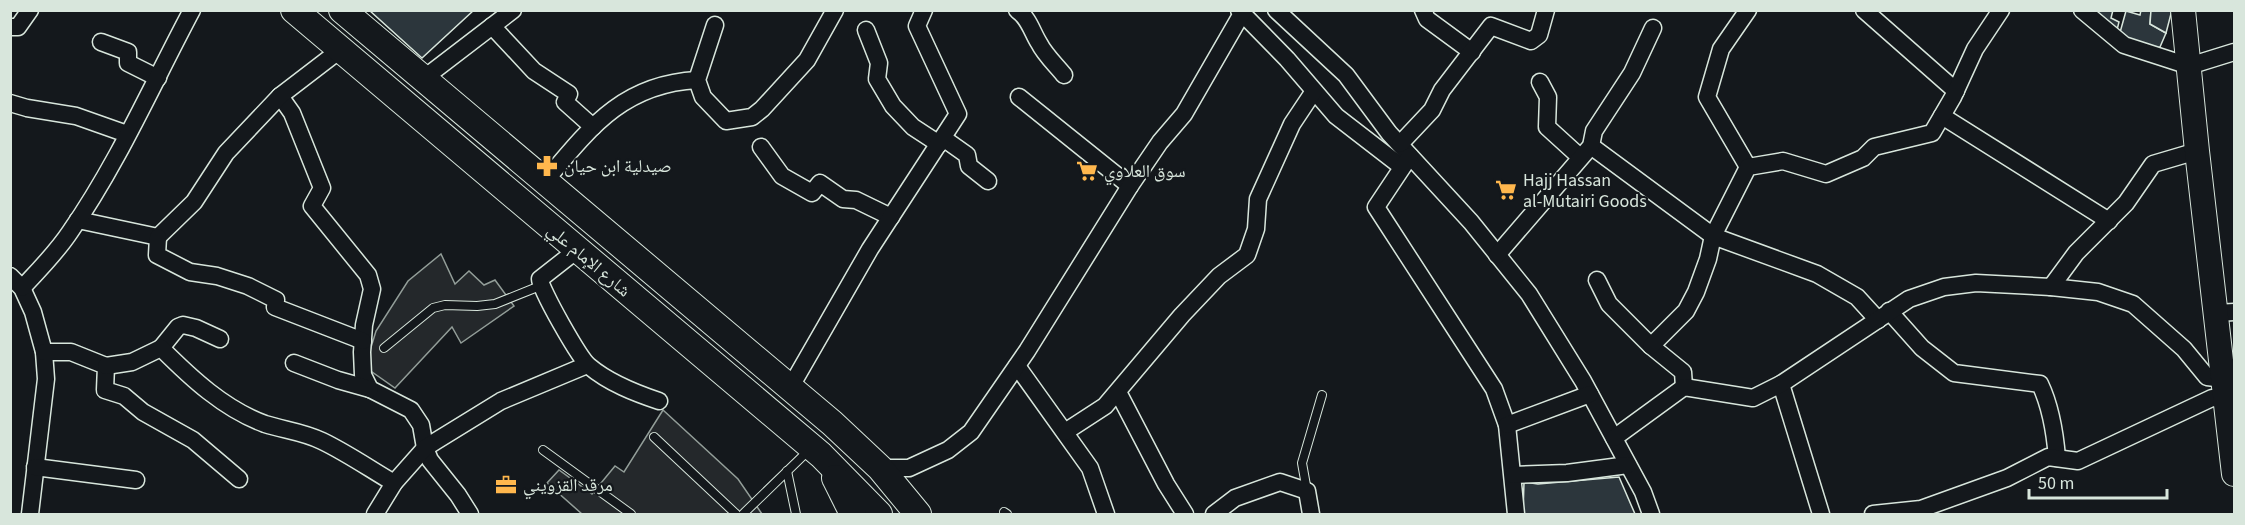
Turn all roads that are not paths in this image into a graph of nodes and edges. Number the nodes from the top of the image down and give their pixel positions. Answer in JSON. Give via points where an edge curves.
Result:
{"nodes":[{"id":1,"x":30,"y":10,"type":"edge"},
{"id":2,"x":192,"y":10,"type":"edge"},
{"id":3,"x":294,"y":10,"type":"edge"},
{"id":4,"x":342,"y":10,"type":"edge"},
{"id":5,"x":513,"y":10,"type":"edge"},
{"id":6,"x":835,"y":10,"type":"edge"},
{"id":7,"x":924,"y":10,"type":"edge"},
{"id":8,"x":1017,"y":10,"type":"edge"},
{"id":9,"x":1276,"y":10,"type":"edge"},
{"id":10,"x":1423,"y":10,"type":"edge"},
{"id":11,"x":1546,"y":10,"type":"edge"},
{"id":12,"x":1748,"y":10,"type":"edge"},
{"id":13,"x":1864,"y":10,"type":"edge"},
{"id":14,"x":2001,"y":10,"type":"edge"},
{"id":15,"x":2082,"y":10,"type":"edge"},
{"id":16,"x":2183,"y":10,"type":"edge"},
{"id":17,"x":1242,"y":11,"type":"edge"},
{"id":18,"x":715,"y":25,"type":"dead end"},
{"id":19,"x":492,"y":26,"type":"junction"},
{"id":20,"x":10,"y":27,"type":"edge"},
{"id":21,"x":1653,"y":28,"type":"dead end"},
{"id":22,"x":866,"y":30,"type":"dead end"},
{"id":23,"x":101,"y":42,"type":"dead end"},
{"id":24,"x":340,"y":50,"type":"junction"},
{"id":25,"x":1472,"y":52,"type":"junction"},
{"id":26,"x":2235,"y":52,"type":"edge"},
{"id":27,"x":2189,"y":66,"type":"junction"},
{"id":28,"x":1064,"y":75,"type":"dead end"},
{"id":29,"x":158,"y":78,"type":"junction"},
{"id":30,"x":423,"y":79,"type":"junction"},
{"id":31,"x":697,"y":80,"type":"junction"},
{"id":32,"x":1540,"y":82,"type":"dead end"},
{"id":33,"x":1314,"y":91,"type":"junction"},
{"id":34,"x":1956,"y":91,"type":"junction"},
{"id":35,"x":280,"y":96,"type":"junction"},
{"id":36,"x":1019,"y":97,"type":"dead end"},
{"id":37,"x":10,"y":103,"type":"edge"},
{"id":38,"x":1942,"y":116,"type":"junction"},
{"id":39,"x":593,"y":127,"type":"junction"},
{"id":40,"x":127,"y":134,"type":"junction"},
{"id":41,"x":941,"y":141,"type":"junction"},
{"id":42,"x":762,"y":147,"type":"dead end"},
{"id":43,"x":1585,"y":151,"type":"junction"},
{"id":44,"x":2197,"y":152,"type":"junction"},
{"id":45,"x":1404,"y":156,"type":"junction"},
{"id":46,"x":1748,"y":167,"type":"junction"},
{"id":47,"x":545,"y":181,"type":"junction"},
{"id":48,"x":988,"y":181,"type":"dead end"},
{"id":49,"x":1130,"y":186,"type":"junction"},
{"id":50,"x":891,"y":217,"type":"junction"},
{"id":51,"x":78,"y":220,"type":"junction"},
{"id":52,"x":2109,"y":221,"type":"junction"},
{"id":53,"x":1713,"y":236,"type":"junction"},
{"id":54,"x":158,"y":237,"type":"junction"},
{"id":55,"x":577,"y":250,"type":"junction"},
{"id":56,"x":1497,"y":255,"type":"junction"},
{"id":57,"x":1597,"y":280,"type":"dead end"},
{"id":58,"x":16,"y":282,"type":"edge"},
{"id":59,"x":540,"y":286,"type":"junction"},
{"id":60,"x":2051,"y":286,"type":"junction"},
{"id":61,"x":2226,"y":313,"type":"edge"},
{"id":62,"x":1883,"y":315,"type":"junction"},
{"id":63,"x":220,"y":339,"type":"dead end"},
{"id":64,"x":363,"y":341,"type":"junction"},
{"id":65,"x":1651,"y":346,"type":"junction"},
{"id":66,"x":161,"y":348,"type":"junction"},
{"id":67,"x":384,"y":348,"type":"dead end"},
{"id":68,"x":44,"y":352,"type":"junction"},
{"id":69,"x":294,"y":363,"type":"dead end"},
{"id":70,"x":106,"y":366,"type":"junction"},
{"id":71,"x":587,"y":366,"type":"junction"},
{"id":72,"x":1017,"y":366,"type":"junction"},
{"id":73,"x":1781,"y":384,"type":"junction"},
{"id":74,"x":1684,"y":387,"type":"junction"},
{"id":75,"x":790,"y":388,"type":"junction"},
{"id":76,"x":370,"y":389,"type":"junction"},
{"id":77,"x":2225,"y":389,"type":"junction"},
{"id":78,"x":1118,"y":392,"type":"junction"},
{"id":79,"x":1590,"y":394,"type":"junction"},
{"id":80,"x":1322,"y":395,"type":"dead end"},
{"id":81,"x":659,"y":401,"type":"dead end"},
{"id":82,"x":832,"y":423,"type":"junction"},
{"id":83,"x":1507,"y":425,"type":"junction"},
{"id":84,"x":2232,"y":428,"type":"edge"},
{"id":85,"x":1065,"y":432,"type":"junction"},
{"id":86,"x":654,"y":436,"type":"dead end"},
{"id":87,"x":1614,"y":438,"type":"junction"},
{"id":88,"x":425,"y":448,"type":"junction"},
{"id":89,"x":543,"y":450,"type":"dead end"},
{"id":90,"x":816,"y":451,"type":"junction"},
{"id":91,"x":2057,"y":458,"type":"junction"},
{"id":92,"x":1628,"y":465,"type":"junction"},
{"id":93,"x":35,"y":467,"type":"junction"},
{"id":94,"x":880,"y":468,"type":"junction"},
{"id":95,"x":786,"y":471,"type":"junction"},
{"id":96,"x":2235,"y":474,"type":"edge"},
{"id":97,"x":1513,"y":475,"type":"junction"},
{"id":98,"x":238,"y":479,"type":"dead end"},
{"id":99,"x":136,"y":480,"type":"dead end"},
{"id":100,"x":394,"y":483,"type":"junction"},
{"id":101,"x":1307,"y":491,"type":"junction"},
{"id":102,"x":1934,"y":510,"type":"edge"},
{"id":103,"x":30,"y":514,"type":"edge"},
{"id":104,"x":375,"y":514,"type":"edge"},
{"id":105,"x":470,"y":514,"type":"edge"},
{"id":106,"x":631,"y":514,"type":"edge"},
{"id":107,"x":736,"y":514,"type":"edge"},
{"id":108,"x":743,"y":514,"type":"edge"},
{"id":109,"x":796,"y":514,"type":"edge"},
{"id":110,"x":853,"y":514,"type":"edge"},
{"id":111,"x":879,"y":514,"type":"edge"},
{"id":112,"x":918,"y":514,"type":"edge"},
{"id":113,"x":1106,"y":514,"type":"edge"},
{"id":114,"x":1185,"y":514,"type":"edge"},
{"id":115,"x":1214,"y":514,"type":"edge"},
{"id":116,"x":1311,"y":514,"type":"edge"},
{"id":117,"x":1516,"y":514,"type":"edge"},
{"id":118,"x":1651,"y":514,"type":"edge"},
{"id":119,"x":1821,"y":514,"type":"edge"},
{"id":120,"x":1873,"y":514,"type":"edge"}],
"edges":[{"from":1,"to":20,"type":"street","via":[[18,27]]},
{"from":2,"to":29,"type":"street"},
{"from":3,"to":24,"type":"main road","name":"شارع الإمام علي"},
{"from":4,"to":30,"type":"main road","name":"شارع الإمام علي"},
{"from":5,"to":19,"type":"street"},
{"from":6,"to":31,"type":"street","via":[[807,60],[752,117],[726,122],[704,97]]},
{"from":7,"to":41,"type":"street","via":[[918,26],[958,114]]},
{"from":8,"to":28,"type":"street"},
{"from":9,"to":45,"type":"street","via":[[1346,75]]},
{"from":10,"to":25,"type":"street","via":[[1427,19]]},
{"from":11,"to":25,"type":"street","via":[[1539,35],[1531,42],[1491,26]]},
{"from":12,"to":46,"type":"street","via":[[1721,49],[1707,97]]},
{"from":13,"to":34,"type":"street"},
{"from":14,"to":34,"type":"street","via":[[1975,50]]},
{"from":15,"to":27,"type":"street","via":[[2124,45]]},
{"from":16,"to":27,"type":"street"},
{"from":17,"to":33,"type":"street"},
{"from":17,"to":49,"type":"street","via":[[1184,114]]},
{"from":18,"to":31,"type":"street"},
{"from":19,"to":30,"type":"street"},
{"from":19,"to":39,"type":"street","via":[[534,71],[569,94],[566,102]]},
{"from":21,"to":43,"type":"street"},
{"from":22,"to":41,"type":"street","via":[[879,63],[877,79],[893,106],[913,127]]},
{"from":23,"to":29,"type":"street","via":[[128,52],[128,63]]},
{"from":24,"to":35,"type":"street"},
{"from":24,"to":55,"type":"main road","name":"شارع الإمام علي"},
{"from":25,"to":45,"type":"street","via":[[1442,90]]},
{"from":26,"to":27,"type":"street"},
{"from":27,"to":44,"type":"street"},
{"from":29,"to":40,"type":"street"},
{"from":30,"to":47,"type":"main road","name":"شارع الإمام علي"},
{"from":31,"to":39,"type":"street","via":[[671,81],[622,101]]},
{"from":32,"to":43,"type":"street","via":[[1548,98],[1547,127]]},
{"from":33,"to":45,"type":"street","via":[[1336,116]]},
{"from":33,"to":78,"type":"street","via":[[1292,124],[1258,200],[1256,228],[1247,255],[1219,276]]},
{"from":34,"to":38,"type":"street"},
{"from":35,"to":54,"type":"street","via":[[226,153],[194,202]]},
{"from":35,"to":64,"type":"street","via":[[292,113],[322,188],[312,206],[368,275],[372,289]]},
{"from":36,"to":49,"type":"street"},
{"from":37,"to":40,"type":"street","via":[[76,116]]},
{"from":38,"to":46,"type":"street","via":[[1932,133],[1874,147],[1863,158],[1826,174],[1783,161]]},
{"from":38,"to":52,"type":"street"},
{"from":39,"to":47,"type":"street"},
{"from":40,"to":51,"type":"street"},
{"from":41,"to":48,"type":"street","via":[[967,155],[969,166]]},
{"from":41,"to":50,"type":"street"},
{"from":42,"to":50,"type":"street","via":[[782,176],[812,193],[820,183],[843,199]]},
{"from":43,"to":53,"type":"street"},
{"from":43,"to":56,"type":"street"},
{"from":44,"to":52,"type":"street","via":[[2153,164]]},
{"from":44,"to":61,"type":"street"},
{"from":45,"to":56,"type":"street"},
{"from":45,"to":83,"type":"street","via":[[1376,207],[1494,388]]},
{"from":46,"to":53,"type":"street"},
{"from":47,"to":75,"type":"main road","name":"شارع الإمام علي"},
{"from":49,"to":72,"type":"street"},
{"from":50,"to":75,"type":"street"},
{"from":51,"to":54,"type":"street"},
{"from":51,"to":58,"type":"street","via":[[52,256]]},
{"from":52,"to":60,"type":"street","via":[[2076,253]]},
{"from":53,"to":62,"type":"street","via":[[1817,274]]},
{"from":53,"to":65,"type":"street","via":[[1708,259],[1686,311]]},
{"from":54,"to":64,"type":"street","via":[[157,255],[190,272],[248,286],[276,300],[275,307]]},
{"from":55,"to":59,"type":"street","via":[[540,279]]},
{"from":55,"to":90,"type":"main road","name":"شارع الإمام علي"},
{"from":56,"to":79,"type":"street","via":[[1529,294]]},
{"from":57,"to":65,"type":"street","via":[[1609,304]]},
{"from":58,"to":68,"type":"street","via":[[33,312]]},
{"from":59,"to":67,"type":"lane","via":[[495,304],[433,308]]},
{"from":59,"to":71,"type":"street"},
{"from":60,"to":62,"type":"street","via":[[1976,283],[1944,287],[1909,299]]},
{"from":60,"to":77,"type":"street","via":[[2098,292],[2133,304],[2184,349],[2207,377]]},
{"from":61,"to":77,"type":"street"},
{"from":62,"to":73,"type":"street"},
{"from":62,"to":91,"type":"street","via":[[1954,373],[2040,384],[2047,398]]},
{"from":63,"to":66,"type":"street","via":[[183,325]]},
{"from":64,"to":76,"type":"street","via":[[363,375]]},
{"from":65,"to":74,"type":"street","via":[[1683,372]]},
{"from":66,"to":70,"type":"street","via":[[132,362]]},
{"from":66,"to":100,"type":"street","via":[[188,375],[229,406],[266,424],[322,441]]},
{"from":68,"to":70,"type":"street","via":[[71,352]]},
{"from":68,"to":93,"type":"street","via":[[45,397]]},
{"from":69,"to":76,"type":"street"},
{"from":70,"to":98,"type":"street","via":[[105,390],[124,396],[143,412],[193,440]]},
{"from":71,"to":81,"type":"street","via":[[628,390]]},
{"from":71,"to":88,"type":"street","via":[[501,402]]},
{"from":72,"to":85,"type":"street"},
{"from":72,"to":94,"type":"street","via":[[971,432],[948,450],[909,468]]},
{"from":73,"to":74,"type":"street","via":[[1753,399]]},
{"from":73,"to":119,"type":"street"},
{"from":74,"to":87,"type":"street"},
{"from":75,"to":82,"type":"main road","name":"شارع الإمام علي"},
{"from":76,"to":88,"type":"street","via":[[411,410],[421,425]]},
{"from":77,"to":84,"type":"street"},
{"from":77,"to":91,"type":"street","via":[[2079,461]]},
{"from":78,"to":85,"type":"street","via":[[1105,406]]},
{"from":78,"to":114,"type":"street"},
{"from":79,"to":83,"type":"street"},
{"from":79,"to":87,"type":"street"},
{"from":80,"to":101,"type":"lane","via":[[1302,463]]},
{"from":82,"to":90,"type":"main road"},
{"from":82,"to":94,"type":"main road","name":"شارع الإمام علي"},
{"from":83,"to":97,"type":"street"},
{"from":84,"to":96,"type":"street"},
{"from":85,"to":113,"type":"street","via":[[1090,468]]},
{"from":86,"to":107,"type":"lane"},
{"from":87,"to":92,"type":"street"},
{"from":88,"to":100,"type":"street"},
{"from":88,"to":105,"type":"street"},
{"from":89,"to":106,"type":"lane"},
{"from":90,"to":95,"type":"lane"},
{"from":90,"to":110,"type":"main road"},
{"from":90,"to":111,"type":"main road","name":"شارع الإمام علي"},
{"from":91,"to":102,"type":"street","via":[[2048,457]]},
{"from":92,"to":97,"type":"street"},
{"from":92,"to":118,"type":"street"},
{"from":93,"to":99,"type":"street"},
{"from":93,"to":103,"type":"street"},
{"from":94,"to":112,"type":"main road","name":"شارع الإمام علي"},
{"from":95,"to":108,"type":"lane"},
{"from":95,"to":109,"type":"lane"},
{"from":97,"to":117,"type":"street"},
{"from":100,"to":104,"type":"street"},
{"from":101,"to":115,"type":"street","via":[[1280,482],[1235,498]]},
{"from":101,"to":116,"type":"street"},
{"from":102,"to":120,"type":"street"}]}
